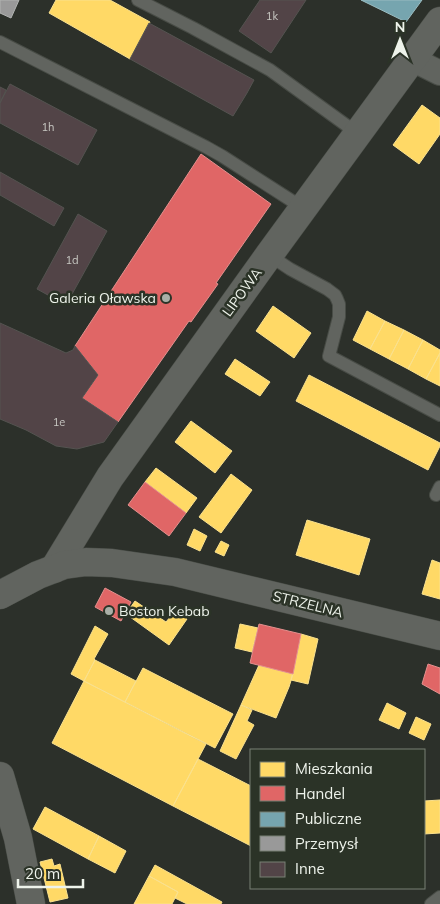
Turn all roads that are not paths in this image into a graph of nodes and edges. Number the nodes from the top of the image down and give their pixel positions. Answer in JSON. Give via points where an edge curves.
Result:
{"nodes":[{"id":1,"x":138,"y":0,"type":"edge"},
{"id":2,"x":440,"y":21,"type":"edge"},
{"id":3,"x":0,"y":42,"type":"edge"},
{"id":4,"x":412,"y":59,"type":"junction"},
{"id":5,"x":440,"y":73,"type":"edge"},
{"id":6,"x":357,"y":133,"type":"junction"},
{"id":7,"x":303,"y":208,"type":"junction"},
{"id":8,"x":268,"y":255,"type":"junction"},
{"id":9,"x":440,"y":414,"type":"edge"},
{"id":10,"x":54,"y":569,"type":"junction"},
{"id":11,"x":0,"y":594,"type":"edge"},
{"id":12,"x":440,"y":636,"type":"edge"},
{"id":13,"x":0,"y":776,"type":"edge"},
{"id":14,"x":440,"y":897,"type":"edge"},
{"id":15,"x":31,"y":904,"type":"edge"},
{"id":16,"x":431,"y":904,"type":"edge"}],
"edges":[{"from":1,"to":6,"type":"lane","via":[[270,70]]},
{"from":2,"to":4,"type":"street","name":"LIPOWA"},
{"from":3,"to":7,"type":"lane","via":[[206,147]]},
{"from":4,"to":5,"type":"street"},
{"from":4,"to":6,"type":"street","name":"LIPOWA"},
{"from":6,"to":7,"type":"street","name":"LIPOWA"},
{"from":7,"to":8,"type":"street","name":"LIPOWA"},
{"from":8,"to":9,"type":"lane","via":[[335,295],[339,317],[328,356]]},
{"from":8,"to":10,"type":"street","name":"LIPOWA","via":[[105,483]]},
{"from":10,"to":11,"type":"street","name":"STRZELNA"},
{"from":10,"to":12,"type":"street","name":"STRZELNA","via":[[86,562],[175,572]]},
{"from":13,"to":15,"type":"street","via":[[18,838]]},
{"from":14,"to":16,"type":"lane"}]}
